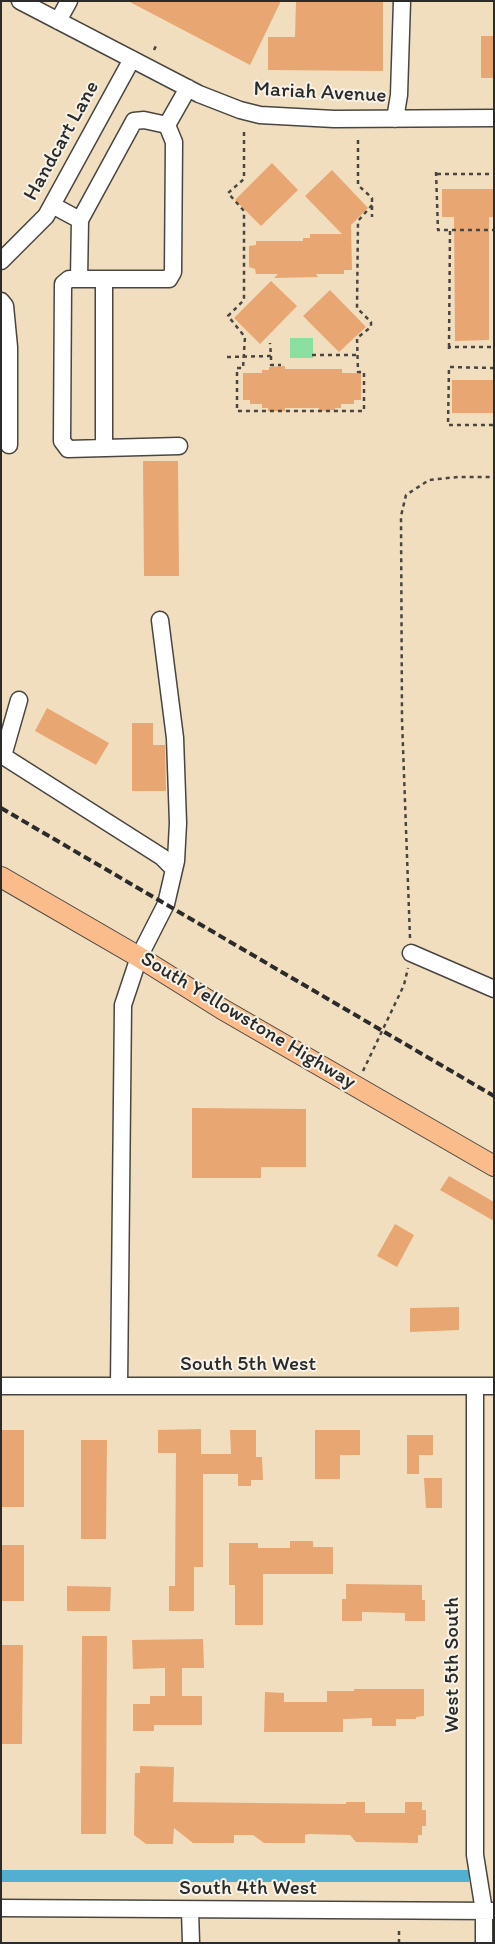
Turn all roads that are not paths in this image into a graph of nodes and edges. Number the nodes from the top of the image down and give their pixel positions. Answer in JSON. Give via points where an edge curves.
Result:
{"nodes":[{"id":1,"x":20,"y":1,"type":"edge"},
{"id":2,"x":69,"y":1,"type":"edge"},
{"id":3,"x":402,"y":1,"type":"edge"},
{"id":4,"x":58,"y":21,"type":"junction"},
{"id":5,"x":132,"y":59,"type":"junction"},
{"id":6,"x":188,"y":88,"type":"junction"},
{"id":7,"x":494,"y":118,"type":"edge"},
{"id":8,"x":395,"y":119,"type":"junction"},
{"id":9,"x":166,"y":125,"type":"junction"},
{"id":10,"x":52,"y":205,"type":"junction"},
{"id":11,"x":80,"y":220,"type":"junction"},
{"id":12,"x":1,"y":261,"type":"edge"},
{"id":13,"x":79,"y":279,"type":"junction"},
{"id":14,"x":104,"y":279,"type":"junction"},
{"id":15,"x":1,"y":301,"type":"edge"},
{"id":16,"x":9,"y":445,"type":"dead end"},
{"id":17,"x":179,"y":446,"type":"dead end"},
{"id":18,"x":104,"y":448,"type":"junction"},
{"id":19,"x":160,"y":620,"type":"dead end"},
{"id":20,"x":19,"y":700,"type":"dead end"},
{"id":21,"x":174,"y":869,"type":"junction"},
{"id":22,"x":1,"y":877,"type":"edge"},
{"id":23,"x":411,"y":953,"type":"road end"},
{"id":24,"x":139,"y":957,"type":"junction"},
{"id":25,"x":494,"y":989,"type":"edge"},
{"id":26,"x":494,"y":1166,"type":"edge"},
{"id":27,"x":1,"y":1386,"type":"edge"},
{"id":28,"x":119,"y":1386,"type":"junction"},
{"id":29,"x":475,"y":1386,"type":"junction"},
{"id":30,"x":494,"y":1386,"type":"edge"},
{"id":31,"x":1,"y":1908,"type":"edge"},
{"id":32,"x":190,"y":1910,"type":"junction"},
{"id":33,"x":489,"y":1911,"type":"edge"},
{"id":34,"x":191,"y":1943,"type":"edge"},
{"id":35,"x":484,"y":1943,"type":"edge"}],
"edges":[{"from":1,"to":4,"type":"street","name":"Mariah Avenue"},
{"from":2,"to":4,"type":"street"},
{"from":3,"to":8,"type":"street","via":[[399,95]]},
{"from":4,"to":5,"type":"street","name":"Mariah Avenue"},
{"from":5,"to":6,"type":"street","name":"Mariah Avenue"},
{"from":5,"to":10,"type":"street","name":"Handcart Lane"},
{"from":6,"to":8,"type":"street","name":"Mariah Avenue","via":[[260,115]]},
{"from":6,"to":9,"type":"street"},
{"from":7,"to":8,"type":"street","name":"Mariah Avenue"},
{"from":9,"to":11,"type":"street","via":[[134,121]]},
{"from":9,"to":14,"type":"street","via":[[174,142],[174,272],[169,279]]},
{"from":10,"to":11,"type":"street"},
{"from":10,"to":12,"type":"street","name":"Handcart Lane","via":[[46,216]]},
{"from":11,"to":13,"type":"street"},
{"from":13,"to":14,"type":"street"},
{"from":13,"to":18,"type":"street","via":[[63,284],[62,441],[68,449]]},
{"from":14,"to":18,"type":"street"},
{"from":15,"to":16,"type":"street","via":[[5,306],[9,347]]},
{"from":17,"to":18,"type":"street"},
{"from":19,"to":21,"type":"street","via":[[175,738],[178,823]]},
{"from":20,"to":21,"type":"street","via":[[3,756],[162,857]]},
{"from":21,"to":24,"type":"street","via":[[166,904]]},
{"from":22,"to":24,"type":"main road","name":"South Yellowstone Highway"},
{"from":23,"to":25,"type":"street"},
{"from":24,"to":26,"type":"main road","name":"South Yellowstone Highway","via":[[222,1009]]},
{"from":24,"to":28,"type":"street","via":[[123,1004]]},
{"from":27,"to":28,"type":"street","name":"South 5th West"},
{"from":28,"to":29,"type":"street","name":"South 5th West"},
{"from":29,"to":30,"type":"street","name":"South 5th West"},
{"from":29,"to":33,"type":"street","name":"West 5th South","via":[[475,1846]]},
{"from":31,"to":32,"type":"street","name":"South 4th West"},
{"from":32,"to":33,"type":"street","name":"South 4th West"},
{"from":32,"to":34,"type":"street"},
{"from":33,"to":35,"type":"street","name":"West 5th South"}]}
